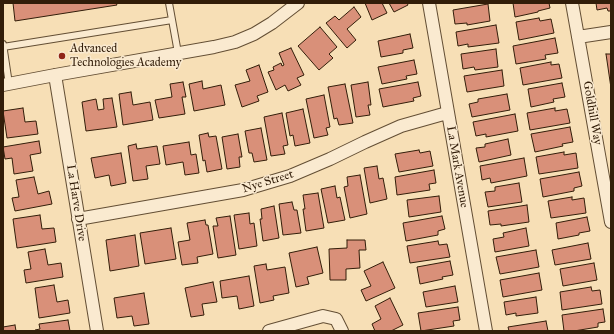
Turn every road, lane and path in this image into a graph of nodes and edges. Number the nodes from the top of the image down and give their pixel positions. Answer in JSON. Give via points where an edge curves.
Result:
{"nodes":[{"id":1,"x":169,"y":3,"type":"edge"},
{"id":2,"x":298,"y":3,"type":"edge"},
{"id":3,"x":429,"y":3,"type":"edge"},
{"id":4,"x":572,"y":3,"type":"edge"},
{"id":5,"x":172,"y":20,"type":"junction"},
{"id":6,"x":611,"y":32,"type":"edge"},
{"id":7,"x":578,"y":37,"type":"junction"},
{"id":8,"x":3,"y":45,"type":"edge"},
{"id":9,"x":178,"y":53,"type":"junction"},
{"id":10,"x":55,"y":74,"type":"junction"},
{"id":11,"x":6,"y":84,"type":"edge"},
{"id":12,"x":447,"y":113,"type":"junction"},
{"id":13,"x":607,"y":174,"type":"edge"},
{"id":14,"x":78,"y":219,"type":"junction"},
{"id":15,"x":611,"y":222,"type":"edge"},
{"id":16,"x":97,"y":331,"type":"edge"},
{"id":17,"x":269,"y":331,"type":"edge"},
{"id":18,"x":342,"y":331,"type":"edge"},
{"id":19,"x":486,"y":331,"type":"edge"}],
"edges":[{"from":1,"to":5,"type":"lane"},
{"from":2,"to":9,"type":"street","via":[[272,23],[235,42]]},
{"from":3,"to":12,"type":"street","name":"La Mark Avenue"},
{"from":4,"to":7,"type":"street","name":"Goldhill Way"},
{"from":5,"to":8,"type":"lane"},
{"from":5,"to":9,"type":"lane"},
{"from":6,"to":7,"type":"street"},
{"from":7,"to":13,"type":"street","name":"Goldhill Way"},
{"from":8,"to":11,"type":"lane"},
{"from":9,"to":10,"type":"street"},
{"from":10,"to":11,"type":"street"},
{"from":10,"to":14,"type":"street","name":"La Harve Drive"},
{"from":12,"to":14,"type":"street","name":"Nye Street","via":[[401,126],[290,176],[243,190]]},
{"from":12,"to":19,"type":"street","name":"La Mark Avenue"},
{"from":13,"to":15,"type":"street","name":"Goldhill Way"},
{"from":14,"to":16,"type":"street","name":"La Harve Drive"},
{"from":17,"to":18,"type":"street","via":[[323,316],[336,319]]}]}
